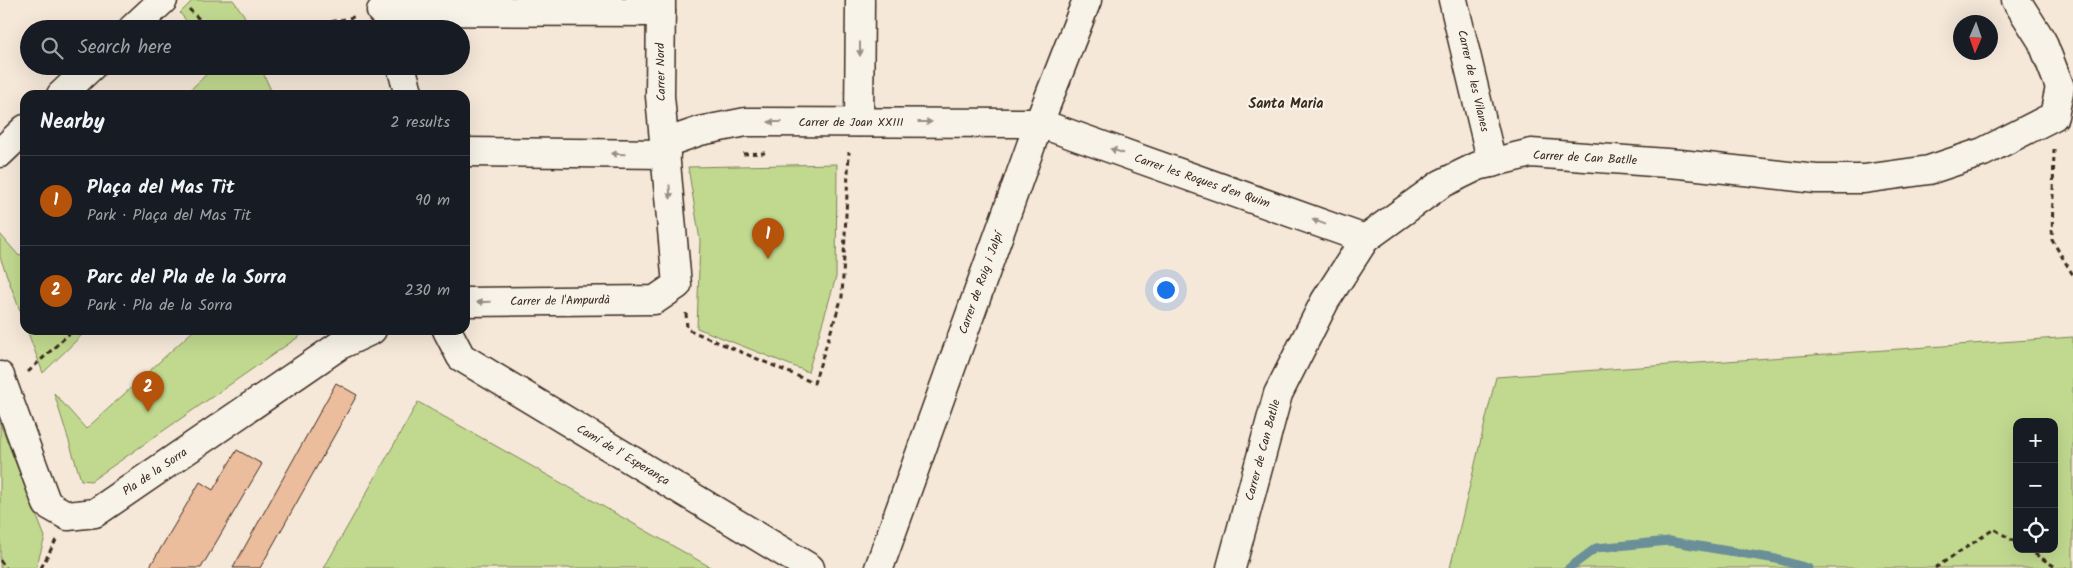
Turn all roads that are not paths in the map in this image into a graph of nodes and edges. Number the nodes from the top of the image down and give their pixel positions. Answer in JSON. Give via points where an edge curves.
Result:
{"nodes":[{"id":1,"x":860,"y":0,"type":"edge"},
{"id":2,"x":1087,"y":0,"type":"edge"},
{"id":3,"x":1453,"y":0,"type":"edge"},
{"id":4,"x":2016,"y":0,"type":"edge"},
{"id":5,"x":174,"y":3,"type":"edge"},
{"id":6,"x":661,"y":6,"type":"edge"},
{"id":7,"x":381,"y":13,"type":"edge"},
{"id":8,"x":147,"y":20,"type":"edge"},
{"id":9,"x":82,"y":75,"type":"edge"},
{"id":10,"x":403,"y":75,"type":"edge"},
{"id":11,"x":66,"y":90,"type":"edge"},
{"id":12,"x":408,"y":90,"type":"edge"},
{"id":13,"x":859,"y":122,"type":"junction"},
{"id":14,"x":1039,"y":123,"type":"junction"},
{"id":15,"x":20,"y":134,"type":"edge"},
{"id":16,"x":666,"y":149,"type":"junction"},
{"id":17,"x":0,"y":152,"type":"edge"},
{"id":18,"x":470,"y":152,"type":"edge"},
{"id":19,"x":1492,"y":163,"type":"junction"},
{"id":20,"x":1365,"y":239,"type":"junction"},
{"id":21,"x":655,"y":300,"type":"joint"},
{"id":22,"x":470,"y":302,"type":"edge"},
{"id":23,"x":361,"y":335,"type":"edge"},
{"id":24,"x":450,"y":335,"type":"edge"},
{"id":25,"x":3,"y":384,"type":"edge"},
{"id":26,"x":810,"y":568,"type":"edge"},
{"id":27,"x":879,"y":568,"type":"edge"},
{"id":28,"x":1231,"y":568,"type":"edge"}],
"edges":[{"from":1,"to":13,"type":"street","one_way":true},
{"from":2,"to":14,"type":"street","name":"Carrer de Roig i Jalpí"},
{"from":3,"to":19,"type":"street","name":"Carrer de les Vilanes"},
{"from":4,"to":19,"type":"street","name":"Carrer de Can Batlle","via":[[2042,41],[2060,87],[2054,116],[1983,152],[1929,170],[1864,179],[1816,179],[1680,164],[1531,154]]},
{"from":5,"to":8,"type":"street"},
{"from":6,"to":7,"type":"street"},
{"from":6,"to":16,"type":"street","name":"Carrer Nord","via":[[660,96]]},
{"from":9,"to":11,"type":"street"},
{"from":10,"to":12,"type":"street"},
{"from":13,"to":14,"type":"street","name":"Carrer de Joan XXIII","one_way":true},
{"from":13,"to":16,"type":"street","name":"Carrer de Joan XXIII","one_way":true,"via":[[746,122],[700,131]]},
{"from":20,"to":14,"type":"street","name":"Carrer les Roques d'en Quim","one_way":true},
{"from":14,"to":27,"type":"street","name":"Carrer de Roig i Jalpí"},
{"from":15,"to":17,"type":"street"},
{"from":16,"to":18,"type":"street","name":"Carrer de Joan XXIII","one_way":true},
{"from":16,"to":21,"type":"street","name":"Carrer Nord","one_way":true,"via":[[677,286]]},
{"from":19,"to":20,"type":"street","name":"Carrer de Can Batlle","via":[[1478,166],[1441,184]]},
{"from":20,"to":28,"type":"street","name":"Carrer de Can Batlle","via":[[1325,301],[1278,394]]},
{"from":21,"to":22,"type":"street","name":"Carrer de l'Ampurdà","one_way":true},
{"from":23,"to":25,"type":"street","name":"Pla de la Sorra","via":[[340,345],[95,513],[68,516],[47,504]]},
{"from":24,"to":26,"type":"street","name":"Camí de l' Esperança","via":[[461,357]]}]}
